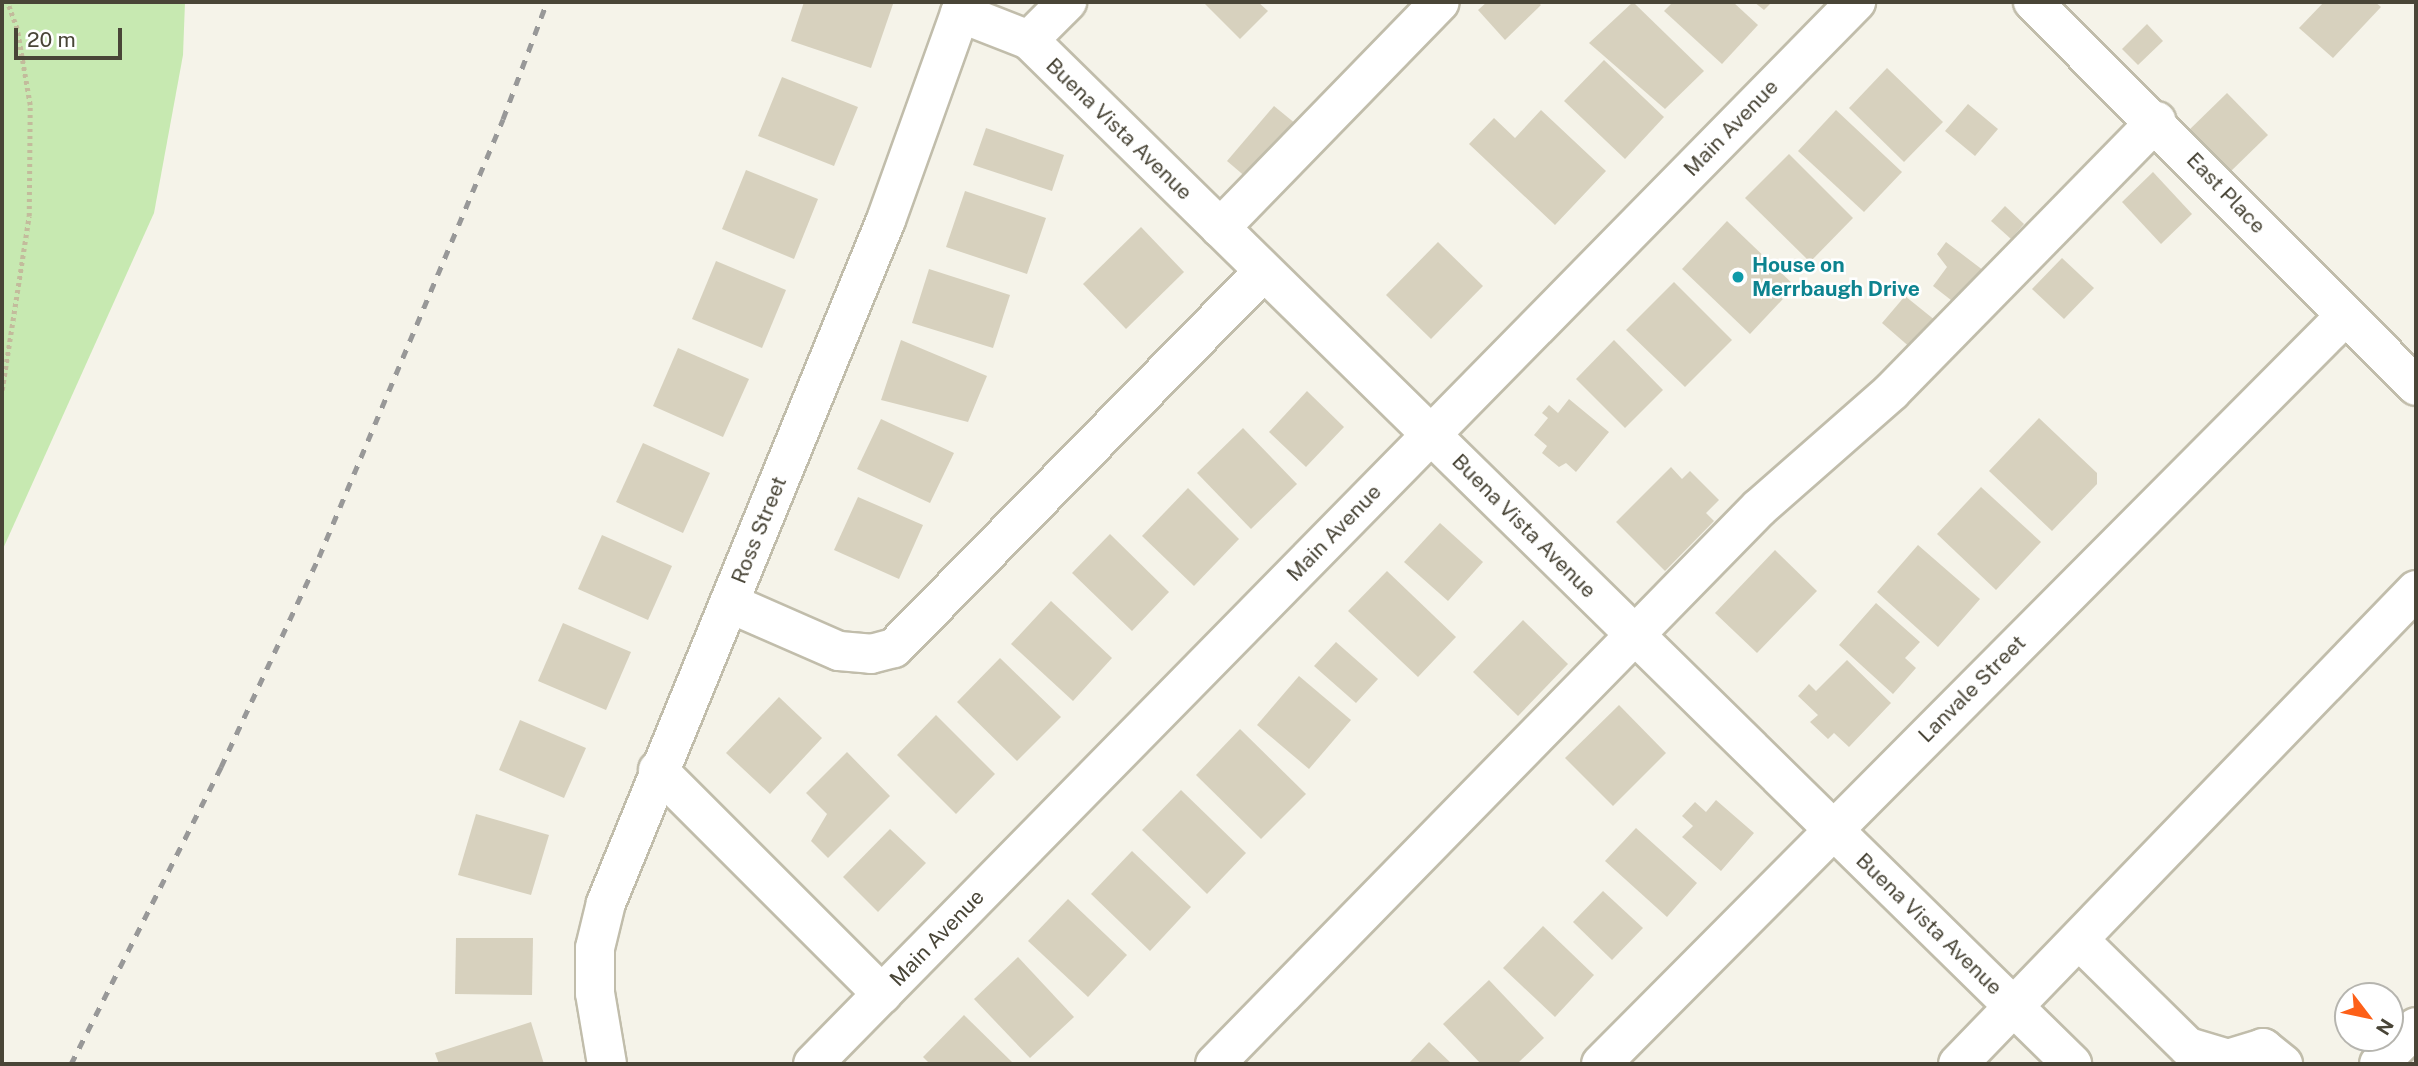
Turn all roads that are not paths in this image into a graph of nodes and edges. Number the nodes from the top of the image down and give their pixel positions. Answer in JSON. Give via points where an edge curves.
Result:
{"nodes":[{"id":1,"x":1067,"y":2,"type":"edge"},
{"id":2,"x":1440,"y":2,"type":"edge"},
{"id":3,"x":1856,"y":2,"type":"edge"},
{"id":4,"x":2033,"y":2,"type":"edge"},
{"id":5,"x":962,"y":7,"type":"edge"},
{"id":6,"x":1029,"y":40,"type":"junction"},
{"id":7,"x":2156,"y":121,"type":"junction"},
{"id":8,"x":1220,"y":228,"type":"junction"},
{"id":9,"x":1264,"y":271,"type":"junction"},
{"id":10,"x":2345,"y":316,"type":"junction"},
{"id":11,"x":2416,"y":386,"type":"edge"},
{"id":12,"x":1431,"y":435,"type":"junction"},
{"id":13,"x":2416,"y":590,"type":"edge"},
{"id":14,"x":729,"y":603,"type":"junction"},
{"id":15,"x":1633,"y":634,"type":"junction"},
{"id":16,"x":658,"y":770,"type":"junction"},
{"id":17,"x":1832,"y":829,"type":"junction"},
{"id":18,"x":2079,"y":940,"type":"junction"},
{"id":19,"x":882,"y":994,"type":"junction"},
{"id":20,"x":2014,"y":1007,"type":"junction"},
{"id":21,"x":2416,"y":1027,"type":"edge"},
{"id":22,"x":607,"y":1064,"type":"edge"},
{"id":23,"x":813,"y":1064,"type":"edge"},
{"id":24,"x":1215,"y":1064,"type":"edge"},
{"id":25,"x":1601,"y":1064,"type":"edge"},
{"id":26,"x":1958,"y":1064,"type":"edge"},
{"id":27,"x":2072,"y":1064,"type":"edge"},
{"id":28,"x":2283,"y":1064,"type":"edge"},
{"id":29,"x":2379,"y":1064,"type":"edge"}],
"edges":[{"from":1,"to":6,"type":"street"},
{"from":2,"to":8,"type":"street"},
{"from":3,"to":12,"type":"street","name":"Main Avenue"},
{"from":4,"to":7,"type":"street","name":"East Place"},
{"from":5,"to":6,"type":"street","name":"Buena Vista Avenue"},
{"from":5,"to":14,"type":"street","name":"Ross Street","via":[[886,220]]},
{"from":6,"to":8,"type":"street","name":"Buena Vista Avenue"},
{"from":7,"to":10,"type":"street","name":"East Place"},
{"from":7,"to":15,"type":"street","via":[[1892,391],[1759,508]]},
{"from":8,"to":9,"type":"street","name":"Buena Vista Avenue"},
{"from":9,"to":12,"type":"street","name":"Buena Vista Avenue"},
{"from":9,"to":14,"type":"street","via":[[894,648],[871,654],[839,651]]},
{"from":10,"to":11,"type":"street","name":"East Place"},
{"from":10,"to":17,"type":"street","name":"Lanvale Street"},
{"from":12,"to":15,"type":"street","name":"Buena Vista Avenue"},
{"from":12,"to":19,"type":"street","name":"Main Avenue"},
{"from":13,"to":18,"type":"street"},
{"from":14,"to":16,"type":"street","name":"Ross Street"},
{"from":15,"to":17,"type":"street","name":"Buena Vista Avenue"},
{"from":15,"to":24,"type":"street"},
{"from":16,"to":19,"type":"street"},
{"from":16,"to":22,"type":"street","name":"Ross Street","via":[[606,903],[594,948]]},
{"from":17,"to":20,"type":"street","name":"Buena Vista Avenue"},
{"from":17,"to":25,"type":"street","name":"Lanvale Street"},
{"from":18,"to":20,"type":"street"},
{"from":18,"to":28,"type":"street","via":[[2188,1047],[2228,1059],[2263,1048]]},
{"from":19,"to":23,"type":"street","name":"Main Avenue"},
{"from":20,"to":26,"type":"street"},
{"from":20,"to":27,"type":"street","name":"Buena Vista Avenue"},
{"from":21,"to":29,"type":"street"}]}
